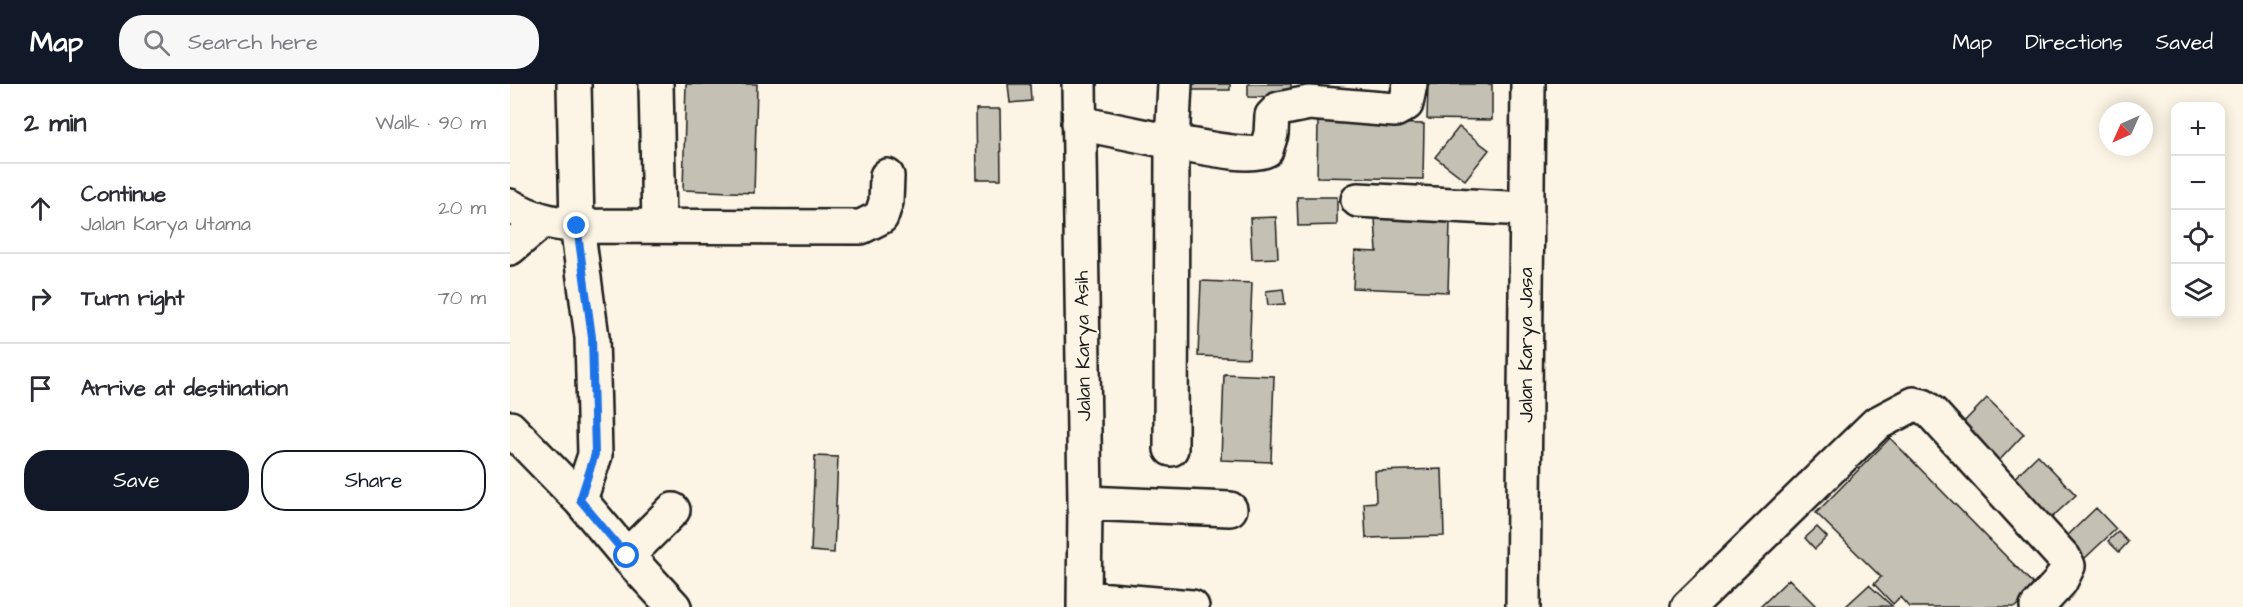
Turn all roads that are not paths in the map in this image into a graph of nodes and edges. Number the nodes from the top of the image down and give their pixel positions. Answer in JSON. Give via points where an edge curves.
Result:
{"nodes":[{"id":1,"x":574,"y":84,"type":"edge"},
{"id":2,"x":656,"y":84,"type":"edge"},
{"id":3,"x":1079,"y":84,"type":"edge"},
{"id":4,"x":1175,"y":84,"type":"edge"},
{"id":5,"x":1410,"y":84,"type":"edge"},
{"id":6,"x":1528,"y":84,"type":"edge"},
{"id":7,"x":1079,"y":123,"type":"junction"},
{"id":8,"x":1172,"y":142,"type":"junction"},
{"id":9,"x":887,"y":176,"type":"dead end"},
{"id":10,"x":1358,"y":200,"type":"dead end"},
{"id":11,"x":510,"y":206,"type":"edge"},
{"id":12,"x":1526,"y":209,"type":"junction"},
{"id":13,"x":542,"y":221,"type":"junction"},
{"id":14,"x":659,"y":225,"type":"junction"},
{"id":15,"x":577,"y":226,"type":"junction"},
{"id":16,"x":510,"y":248,"type":"edge"},
{"id":17,"x":510,"y":428,"type":"edge"},
{"id":18,"x":1171,"y":449,"type":"dead end"},
{"id":19,"x":580,"y":500,"type":"junction"},
{"id":20,"x":1085,"y":503,"type":"junction"},
{"id":21,"x":1230,"y":509,"type":"dead end"},
{"id":22,"x":674,"y":510,"type":"dead end"},
{"id":23,"x":627,"y":556,"type":"junction"},
{"id":24,"x":1085,"y":602,"type":"edge"},
{"id":25,"x":674,"y":607,"type":"edge"},
{"id":26,"x":1192,"y":607,"type":"edge"},
{"id":27,"x":1523,"y":607,"type":"edge"},
{"id":28,"x":1688,"y":607,"type":"edge"},
{"id":29,"x":2037,"y":607,"type":"edge"}],
"edges":[{"from":1,"to":15,"type":"street"},
{"from":2,"to":14,"type":"street"},
{"from":3,"to":7,"type":"street","name":"Jalan Karya Asih"},
{"from":4,"to":8,"type":"street"},
{"from":5,"to":8,"type":"street","via":[[1406,104],[1395,110],[1309,103],[1279,109],[1272,116],[1266,150],[1259,154]]},
{"from":6,"to":12,"type":"street","name":"Jalan Karya Jasa"},
{"from":7,"to":8,"type":"street"},
{"from":7,"to":20,"type":"street","name":"Jalan Karya Asih"},
{"from":8,"to":18,"type":"street"},
{"from":9,"to":14,"type":"street","via":[[881,217],[861,227]]},
{"from":10,"to":12,"type":"street"},
{"from":11,"to":13,"type":"street"},
{"from":12,"to":27,"type":"street","name":"Jalan Karya Jasa"},
{"from":13,"to":15,"type":"street"},
{"from":13,"to":16,"type":"street"},
{"from":14,"to":15,"type":"street"},
{"from":15,"to":19,"type":"street","via":[[592,337],[595,454]]},
{"from":17,"to":19,"type":"street"},
{"from":19,"to":23,"type":"street"},
{"from":20,"to":21,"type":"street"},
{"from":20,"to":24,"type":"street","name":"Jalan Karya Asih"},
{"from":22,"to":23,"type":"street"},
{"from":23,"to":25,"type":"street"},
{"from":24,"to":26,"type":"street"},
{"from":28,"to":29,"type":"street","via":[[1876,424],[1914,404],[1932,413],[2064,558],[2068,566],[2064,575]]}]}
